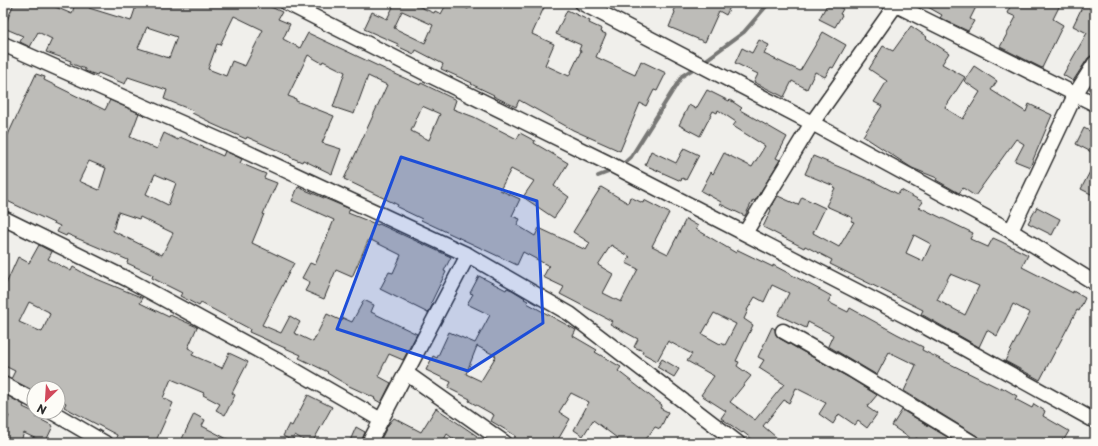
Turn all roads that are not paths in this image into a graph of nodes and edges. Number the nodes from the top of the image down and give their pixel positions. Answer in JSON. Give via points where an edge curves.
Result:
{"nodes":[{"id":1,"x":287,"y":3,"type":"edge"},
{"id":2,"x":582,"y":3,"type":"edge"},
{"id":3,"x":895,"y":4,"type":"edge"},
{"id":4,"x":3,"y":44,"type":"edge"},
{"id":5,"x":1095,"y":62,"type":"edge"},
{"id":6,"x":1076,"y":93,"type":"junction"},
{"id":7,"x":1095,"y":104,"type":"edge"},
{"id":8,"x":812,"y":123,"type":"junction"},
{"id":9,"x":3,"y":218,"type":"edge"},
{"id":10,"x":1010,"y":231,"type":"junction"},
{"id":11,"x":745,"y":234,"type":"junction"},
{"id":12,"x":468,"y":255,"type":"junction"},
{"id":13,"x":1095,"y":283,"type":"edge"},
{"id":14,"x":783,"y":331,"type":"dead end"},
{"id":15,"x":406,"y":373,"type":"junction"},
{"id":16,"x":3,"y":384,"type":"edge"},
{"id":17,"x":26,"y":397,"type":"edge"},
{"id":18,"x":66,"y":420,"type":"edge"},
{"id":19,"x":381,"y":420,"type":"junction"},
{"id":20,"x":1095,"y":421,"type":"edge"},
{"id":21,"x":105,"y":443,"type":"edge"},
{"id":22,"x":369,"y":443,"type":"edge"},
{"id":23,"x":505,"y":443,"type":"edge"},
{"id":24,"x":738,"y":443,"type":"edge"},
{"id":25,"x":973,"y":443,"type":"edge"}],
"edges":[{"from":1,"to":11,"type":"street"},
{"from":2,"to":8,"type":"street"},
{"from":3,"to":6,"type":"street"},
{"from":3,"to":8,"type":"street"},
{"from":4,"to":12,"type":"street","via":[[240,149]]},
{"from":5,"to":6,"type":"street"},
{"from":6,"to":7,"type":"street"},
{"from":6,"to":10,"type":"street"},
{"from":8,"to":10,"type":"street"},
{"from":8,"to":11,"type":"street"},
{"from":9,"to":19,"type":"street","via":[[136,284]]},
{"from":10,"to":13,"type":"street"},
{"from":11,"to":20,"type":"street","via":[[913,320]]},
{"from":12,"to":15,"type":"street"},
{"from":12,"to":24,"type":"street","via":[[570,314]]},
{"from":14,"to":25,"type":"street"},
{"from":15,"to":19,"type":"street"},
{"from":15,"to":23,"type":"street"},
{"from":16,"to":17,"type":"street"},
{"from":18,"to":21,"type":"street"},
{"from":19,"to":22,"type":"street"}]}
